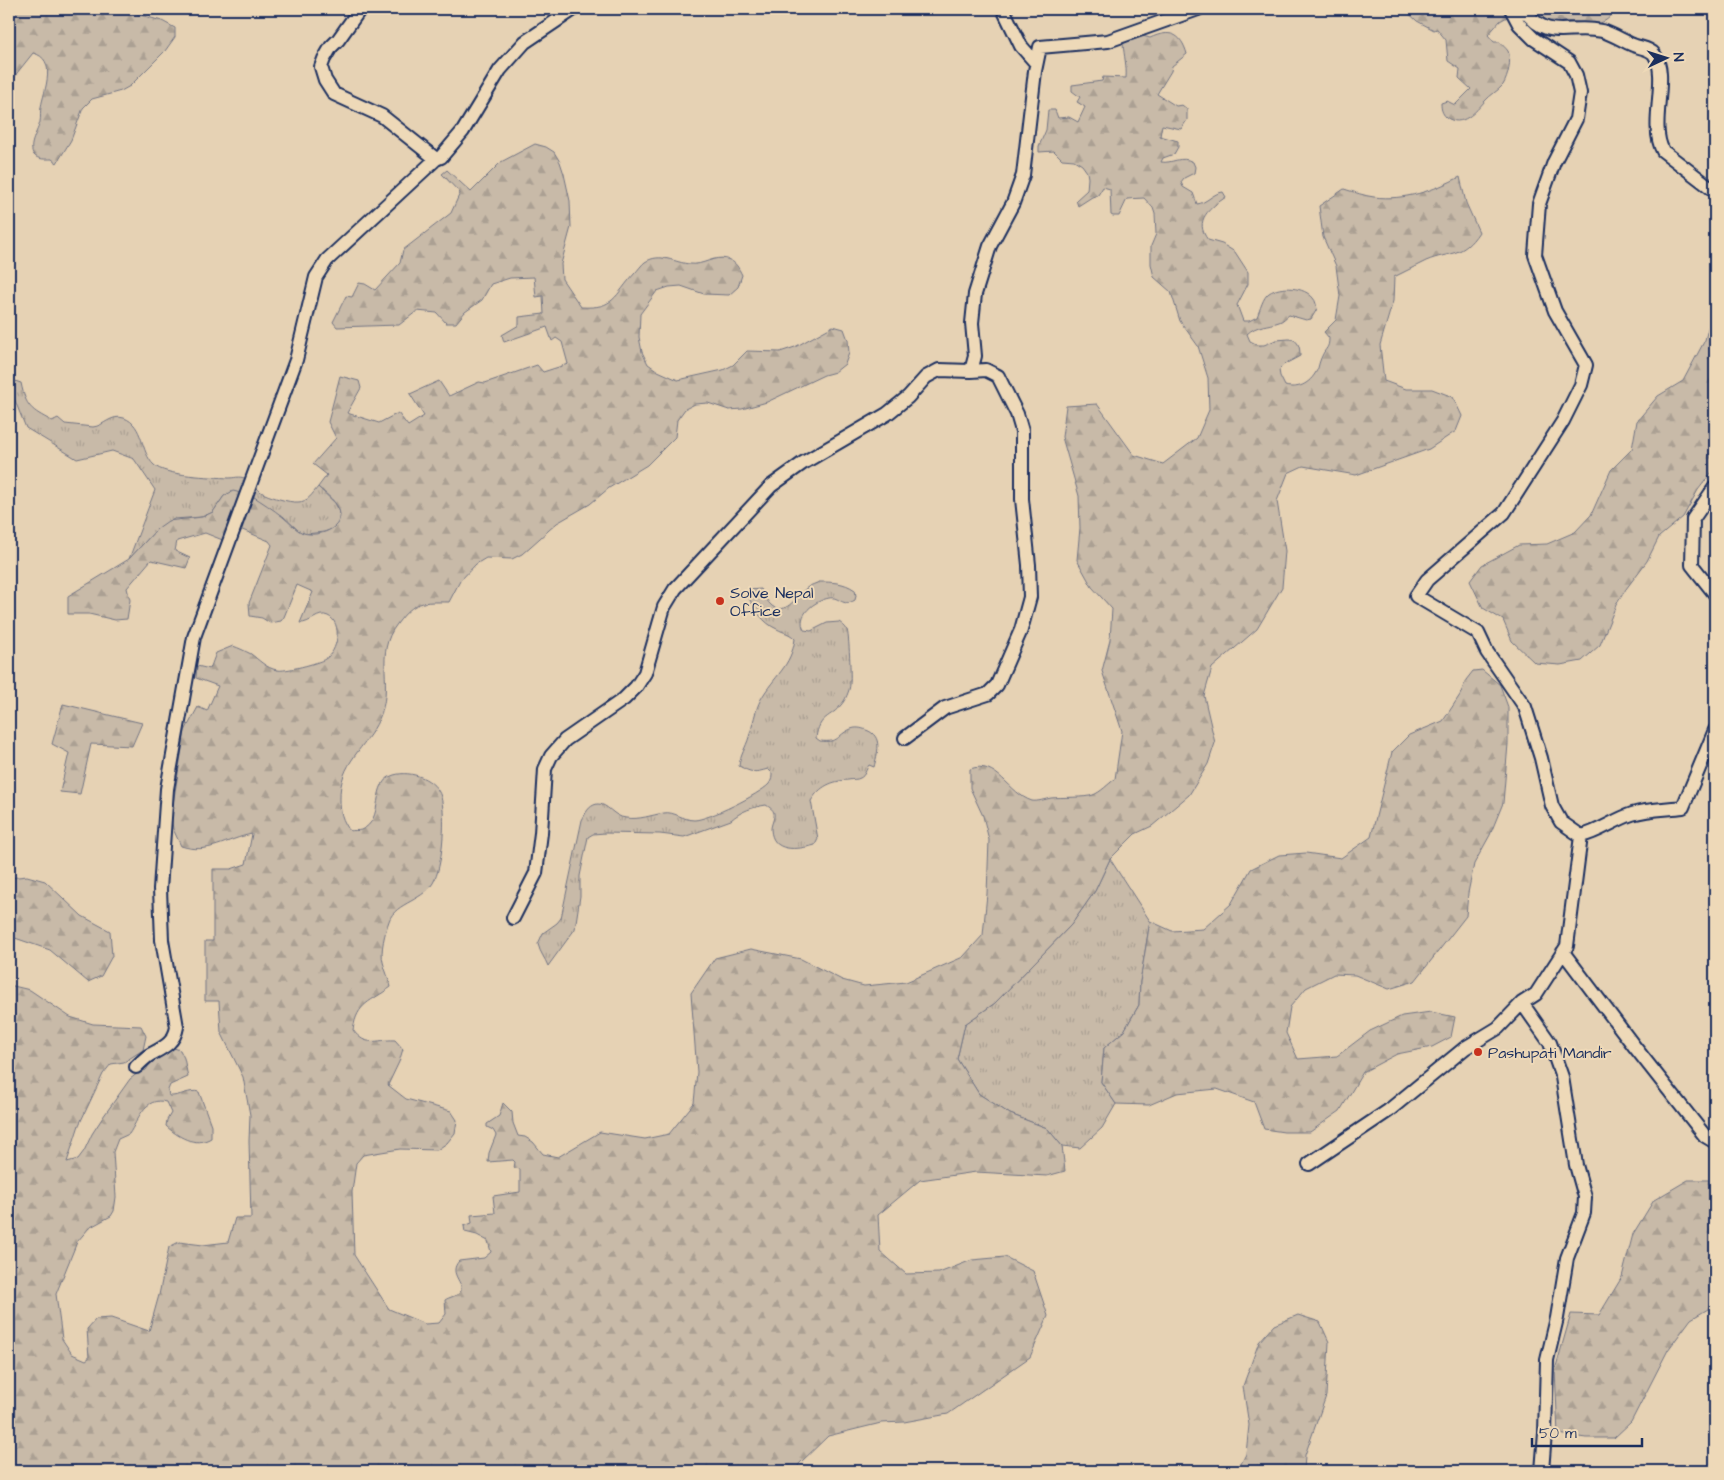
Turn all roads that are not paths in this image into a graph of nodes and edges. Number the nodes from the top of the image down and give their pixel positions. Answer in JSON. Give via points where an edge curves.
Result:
{"nodes":[{"id":1,"x":360,"y":9,"type":"edge"},
{"id":2,"x":574,"y":9,"type":"edge"},
{"id":3,"x":1003,"y":9,"type":"edge"},
{"id":4,"x":1198,"y":9,"type":"edge"},
{"id":5,"x":1511,"y":9,"type":"edge"},
{"id":6,"x":1523,"y":9,"type":"edge"},
{"id":7,"x":1036,"y":63,"type":"junction"},
{"id":8,"x":436,"y":159,"type":"junction"},
{"id":9,"x":1715,"y":191,"type":"edge"},
{"id":10,"x":971,"y":371,"type":"junction"},
{"id":11,"x":1715,"y":487,"type":"edge"},
{"id":12,"x":1715,"y":594,"type":"edge"},
{"id":13,"x":1715,"y":730,"type":"edge"},
{"id":14,"x":905,"y":738,"type":"dead end"},
{"id":15,"x":1581,"y":836,"type":"junction"},
{"id":16,"x":513,"y":918,"type":"dead end"},
{"id":17,"x":1563,"y":952,"type":"junction"},
{"id":18,"x":1522,"y":1003,"type":"junction"},
{"id":19,"x":136,"y":1067,"type":"dead end"},
{"id":20,"x":1715,"y":1142,"type":"edge"},
{"id":21,"x":1308,"y":1164,"type":"dead end"},
{"id":22,"x":1542,"y":1471,"type":"edge"}],
"edges":[{"from":1,"to":8,"type":"street","via":[[324,59],[321,67],[324,80],[334,94],[382,116]]},
{"from":2,"to":8,"type":"street","via":[[525,42],[500,70],[464,131]]},
{"from":3,"to":7,"type":"street","via":[[1021,46]]},
{"from":4,"to":7,"type":"street","via":[[1108,41],[1040,47]]},
{"from":5,"to":15,"type":"street","via":[[1518,24],[1568,62],[1576,75],[1580,93],[1576,119],[1554,162],[1539,204],[1535,255],[1556,312],[1586,365],[1581,385],[1563,421],[1504,513],[1427,580],[1416,596],[1478,633],[1487,652],[1525,707],[1552,806],[1561,822]]},
{"from":6,"to":9,"type":"street","via":[[1530,19],[1549,30],[1602,31],[1653,53],[1660,70],[1659,144],[1663,151]]},
{"from":7,"to":10,"type":"street","via":[[1023,175],[1013,203],[990,246],[975,294]]},
{"from":8,"to":19,"type":"street","via":[[327,260],[316,277],[296,360],[194,637],[167,789],[160,888],[162,940],[177,1027],[174,1039]]},
{"from":10,"to":14,"type":"street","via":[[986,370],[998,376],[1022,431],[1022,499],[1030,597],[1021,630],[997,685],[988,694],[946,708]]},
{"from":10,"to":16,"type":"street","via":[[939,370],[926,377],[887,414],[803,463],[771,486],[675,589],[664,607],[645,673],[636,687],[565,740],[551,756],[545,769],[536,872]]},
{"from":11,"to":12,"type":"street","via":[[1693,519],[1692,565]]},
{"from":13,"to":15,"type":"street","via":[[1683,806],[1634,813]]},
{"from":15,"to":17,"type":"street","via":[[1567,946]]},
{"from":17,"to":18,"type":"street","via":[[1536,994]]},
{"from":17,"to":20,"type":"street","via":[[1706,1136]]},
{"from":18,"to":21,"type":"street","via":[[1498,1028],[1465,1048],[1388,1111]]},
{"from":18,"to":22,"type":"street","via":[[1550,1044],[1562,1077],[1576,1165],[1585,1197],[1584,1213],[1567,1258],[1558,1318],[1547,1360]]}]}
